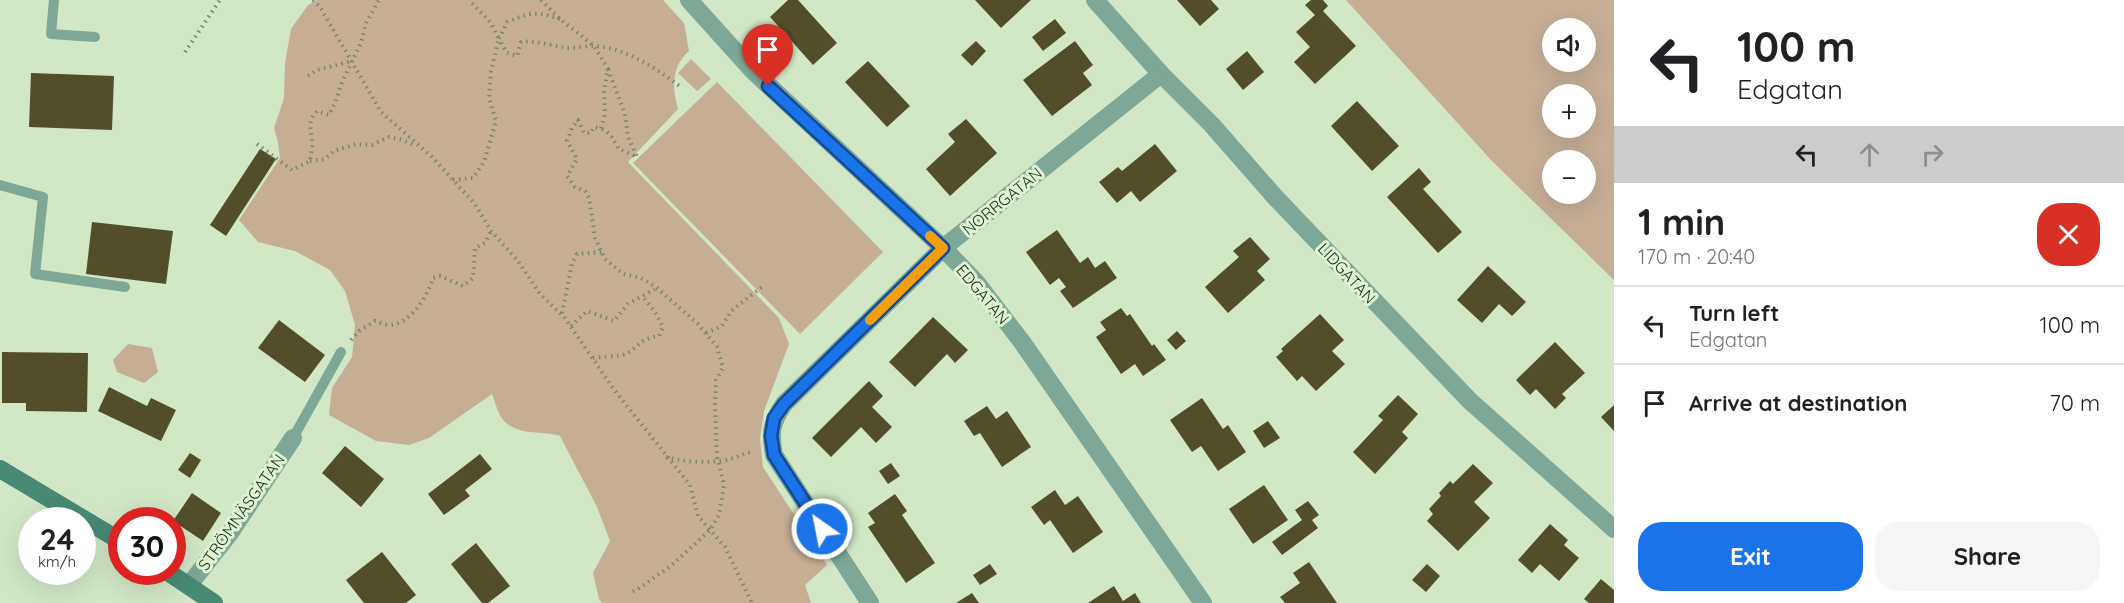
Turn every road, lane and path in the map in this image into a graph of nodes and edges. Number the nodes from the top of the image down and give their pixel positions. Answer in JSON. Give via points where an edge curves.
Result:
{"nodes":[{"id":1,"x":54,"y":0,"type":"edge"},
{"id":2,"x":220,"y":0,"type":"edge"},
{"id":3,"x":314,"y":0,"type":"edge"},
{"id":4,"x":379,"y":0,"type":"edge"},
{"id":5,"x":469,"y":0,"type":"edge"},
{"id":6,"x":542,"y":0,"type":"edge"},
{"id":7,"x":689,"y":0,"type":"edge"},
{"id":8,"x":1095,"y":0,"type":"edge"},
{"id":9,"x":561,"y":19,"type":"junction"},
{"id":10,"x":95,"y":37,"type":"dead end"},
{"id":11,"x":499,"y":39,"type":"junction"},
{"id":12,"x":594,"y":46,"type":"junction"},
{"id":13,"x":185,"y":52,"type":"dead end"},
{"id":14,"x":352,"y":61,"type":"junction"},
{"id":15,"x":608,"y":69,"type":"junction"},
{"id":16,"x":1161,"y":74,"type":"junction"},
{"id":17,"x":308,"y":76,"type":"dead end"},
{"id":18,"x":682,"y":88,"type":"dead end"},
{"id":19,"x":601,"y":129,"type":"junction"},
{"id":20,"x":257,"y":144,"type":"dead end"},
{"id":21,"x":421,"y":148,"type":"junction"},
{"id":22,"x":310,"y":161,"type":"junction"},
{"id":23,"x":453,"y":180,"type":"junction"},
{"id":24,"x":0,"y":185,"type":"edge"},
{"id":25,"x":491,"y":231,"type":"junction"},
{"id":26,"x":943,"y":248,"type":"junction"},
{"id":27,"x":602,"y":252,"type":"junction"},
{"id":28,"x":763,"y":286,"type":"dead end"},
{"id":29,"x":125,"y":288,"type":"dead end"},
{"id":30,"x":657,"y":288,"type":"junction"},
{"id":31,"x":643,"y":297,"type":"junction"},
{"id":32,"x":561,"y":314,"type":"junction"},
{"id":33,"x":571,"y":326,"type":"junction"},
{"id":34,"x":706,"y":333,"type":"junction"},
{"id":35,"x":341,"y":352,"type":"joint"},
{"id":36,"x":592,"y":358,"type":"junction"},
{"id":37,"x":293,"y":438,"type":"joint"},
{"id":38,"x":773,"y":449,"type":"junction"},
{"id":39,"x":666,"y":457,"type":"junction"},
{"id":40,"x":717,"y":460,"type":"junction"},
{"id":41,"x":0,"y":469,"type":"edge"},
{"id":42,"x":710,"y":530,"type":"junction"},
{"id":43,"x":1614,"y":530,"type":"edge"},
{"id":44,"x":108,"y":534,"type":"edge"},
{"id":45,"x":186,"y":583,"type":"edge"},
{"id":46,"x":189,"y":585,"type":"junction"},
{"id":47,"x":629,"y":593,"type":"dead end"},
{"id":48,"x":214,"y":603,"type":"edge"},
{"id":49,"x":752,"y":603,"type":"edge"},
{"id":50,"x":870,"y":603,"type":"edge"},
{"id":51,"x":1203,"y":603,"type":"edge"}],
"edges":[{"from":1,"to":10,"type":"lane","via":[[51,34]]},
{"from":2,"to":13,"type":"path"},
{"from":3,"to":14,"type":"path"},
{"from":4,"to":14,"type":"path"},
{"from":5,"to":11,"type":"path","via":[[491,23]]},
{"from":6,"to":9,"type":"path"},
{"from":7,"to":26,"type":"street","name":"EDGATAN","via":[[753,71]]},
{"from":8,"to":16,"type":"street","name":"LIDGATAN"},
{"from":9,"to":11,"type":"path","via":[[537,12],[521,16],[507,22]]},
{"from":9,"to":12,"type":"path"},
{"from":11,"to":12,"type":"path","via":[[507,52],[518,56],[521,42],[569,48]]},
{"from":11,"to":23,"type":"path","via":[[489,98],[496,121],[484,162],[473,178]]},
{"from":12,"to":15,"type":"path"},
{"from":12,"to":18,"type":"path","via":[[632,56]]},
{"from":14,"to":17,"type":"path"},
{"from":14,"to":21,"type":"path","via":[[381,112]]},
{"from":14,"to":22,"type":"path","via":[[329,115],[317,111],[311,117]]},
{"from":15,"to":19,"type":"path"},
{"from":15,"to":19,"type":"path","via":[[637,157],[619,149],[610,134]]},
{"from":16,"to":26,"type":"street","name":"NORRGATAN"},
{"from":16,"to":43,"type":"street","name":"LIDGATAN","via":[[1470,401]]},
{"from":19,"to":27,"type":"path","via":[[584,133],[578,120],[572,128],[567,141],[577,159],[567,176],[589,198],[595,238]]},
{"from":20,"to":22,"type":"path","via":[[292,170]]},
{"from":21,"to":22,"type":"path","via":[[389,137],[372,145],[345,147],[326,159]]},
{"from":21,"to":23,"type":"path"},
{"from":23,"to":25,"type":"path","via":[[475,204]]},
{"from":24,"to":29,"type":"lane","via":[[44,197],[35,274]]},
{"from":25,"to":32,"type":"path","via":[[540,294]]},
{"from":25,"to":35,"type":"path","via":[[485,243],[475,248],[473,278],[464,286],[440,276],[433,278],[413,313],[388,325],[375,321],[359,331]]},
{"from":26,"to":38,"type":"street","name":"NORRGATAN","via":[[784,404],[774,418]]},
{"from":26,"to":51,"type":"street","name":"EDGATAN","via":[[976,282],[1022,342]]},
{"from":27,"to":30,"type":"path","via":[[623,274]]},
{"from":27,"to":32,"type":"path","via":[[578,254],[572,264]]},
{"from":28,"to":34,"type":"path","via":[[731,311],[722,327]]},
{"from":30,"to":31,"type":"path"},
{"from":30,"to":34,"type":"path"},
{"from":31,"to":33,"type":"path","via":[[628,304],[614,321],[587,310]]},
{"from":31,"to":36,"type":"path","via":[[663,327],[659,336],[647,338],[625,355]]},
{"from":32,"to":33,"type":"path"},
{"from":33,"to":36,"type":"path"},
{"from":34,"to":40,"type":"path","via":[[717,347],[723,368],[716,380]]},
{"from":35,"to":37,"type":"lane"},
{"from":36,"to":39,"type":"path"},
{"from":37,"to":46,"type":"street","name":"STRÖMNÄSGATAN","via":[[230,533]]},
{"from":38,"to":40,"type":"path"},
{"from":38,"to":50,"type":"street","name":"NORRGATAN"},
{"from":39,"to":40,"type":"path","via":[[680,461]]},
{"from":39,"to":42,"type":"path","via":[[690,485],[698,516]]},
{"from":40,"to":42,"type":"path","via":[[724,485],[719,514]]},
{"from":41,"to":44,"type":"street"},
{"from":42,"to":47,"type":"path","via":[[672,565]]},
{"from":42,"to":49,"type":"path","via":[[725,547]]},
{"from":45,"to":46,"type":"street","name":"STRÖMNÄSGATAN"},
{"from":46,"to":48,"type":"street","name":"STRÖMNÄSGATAN"}]}
